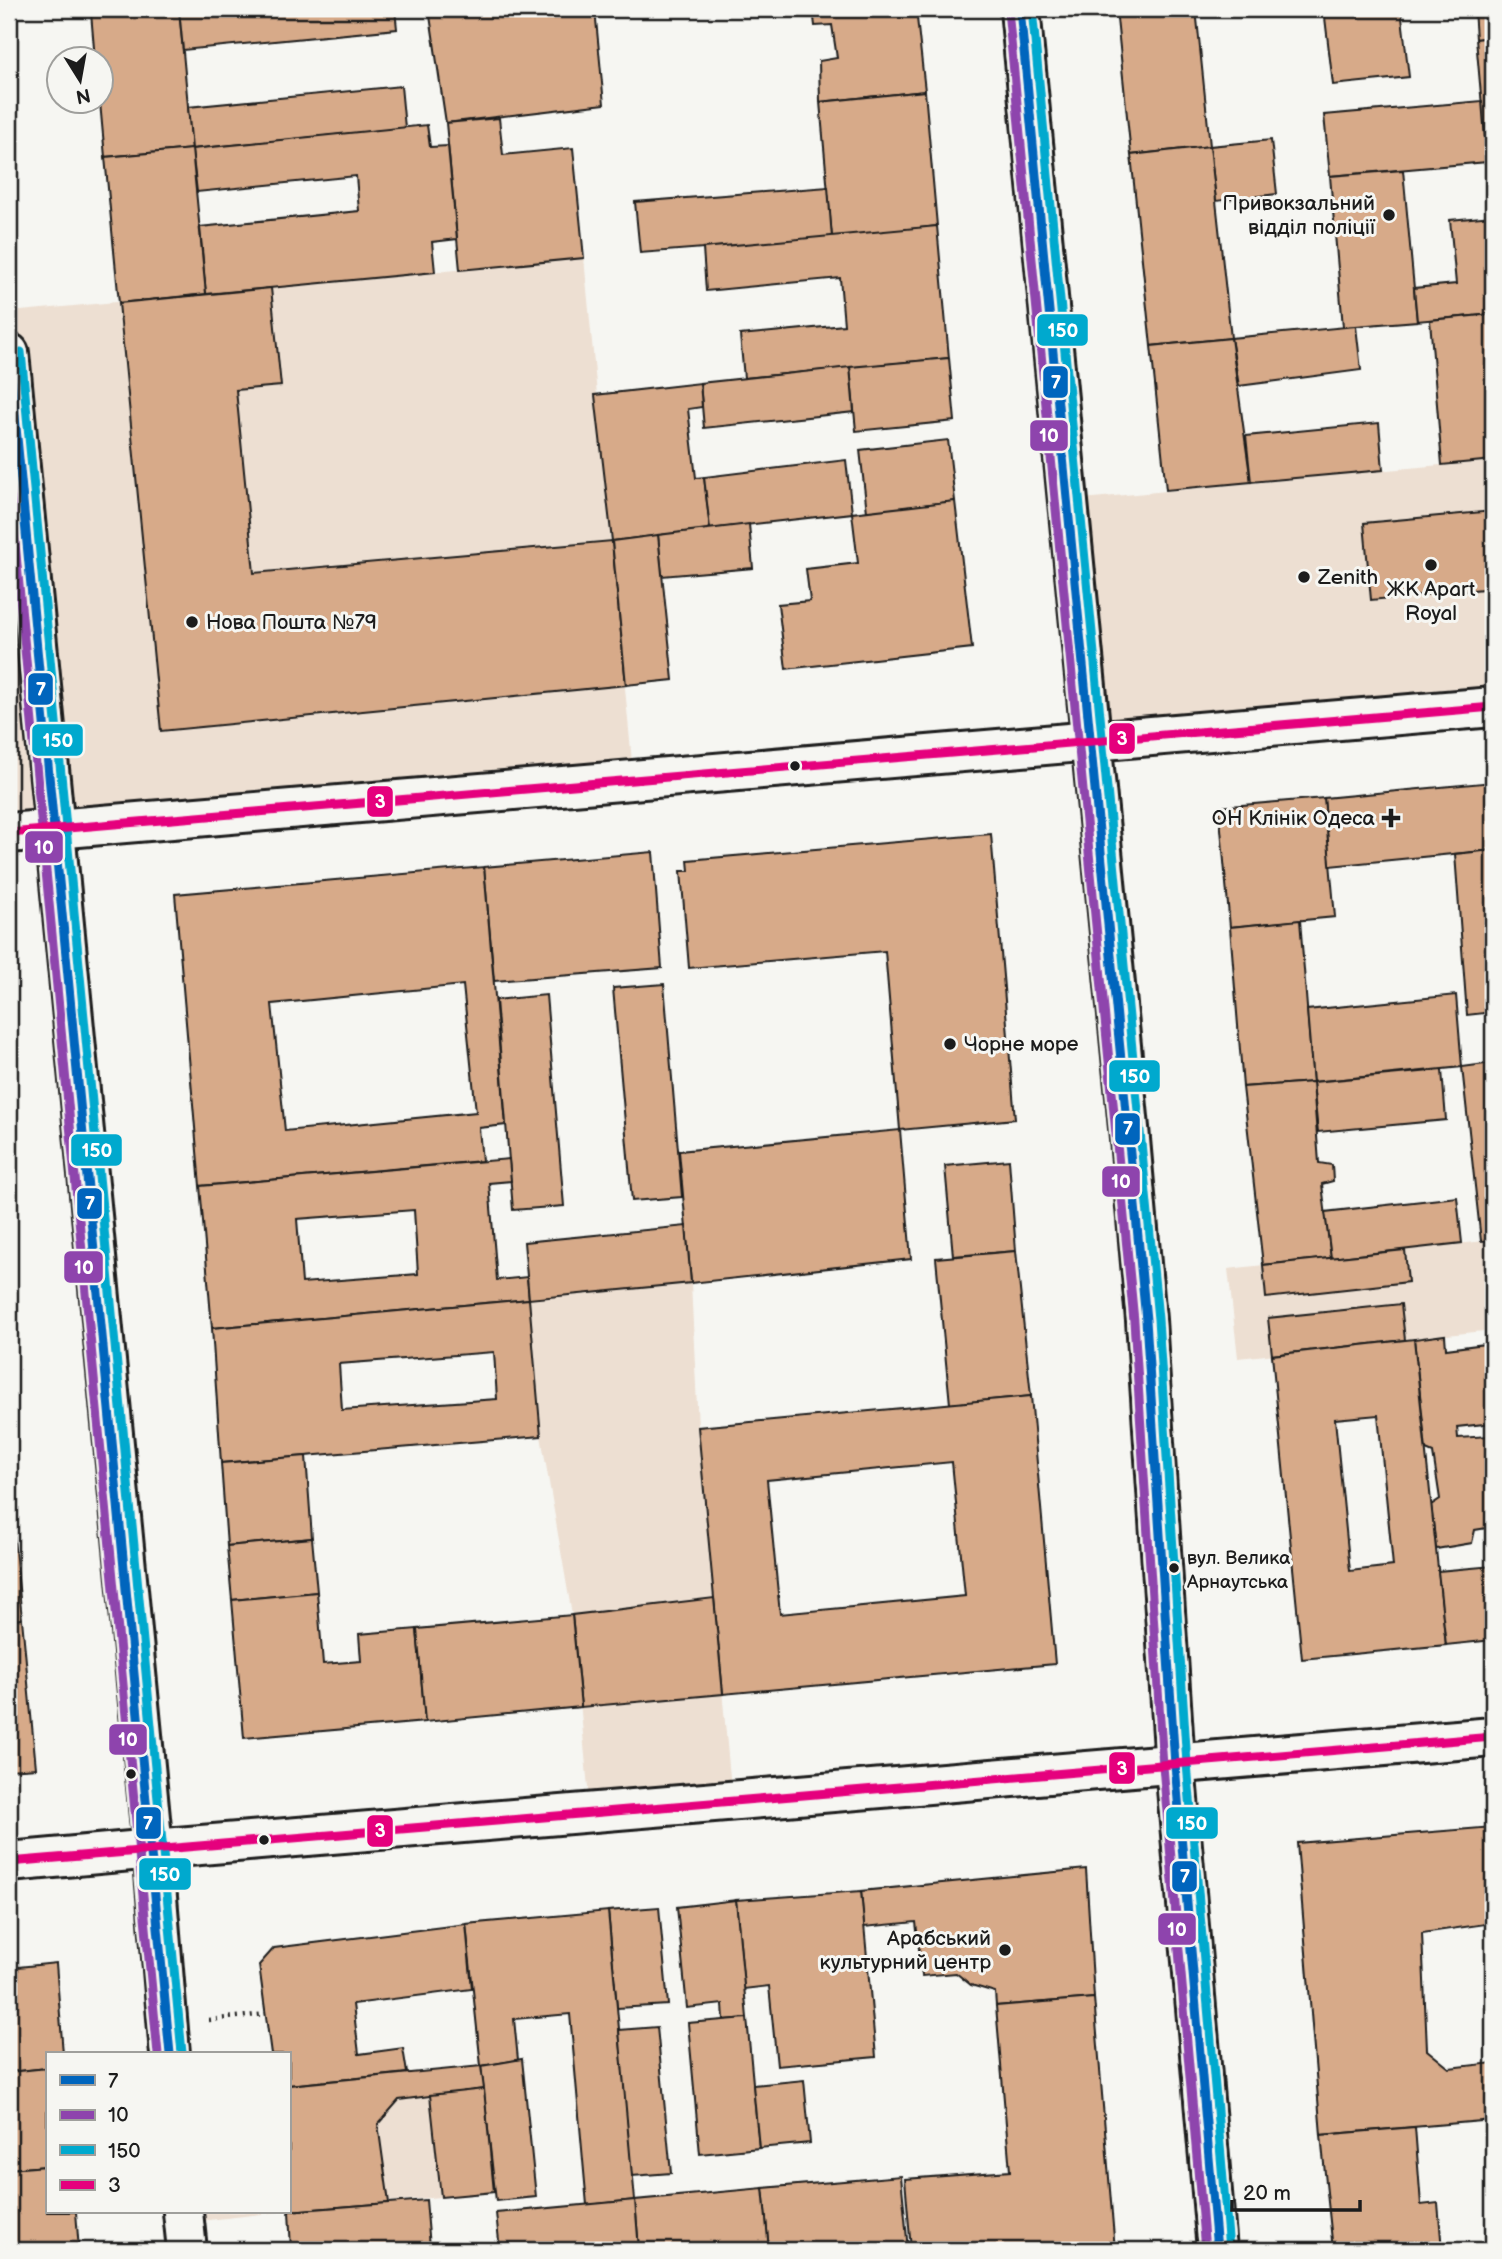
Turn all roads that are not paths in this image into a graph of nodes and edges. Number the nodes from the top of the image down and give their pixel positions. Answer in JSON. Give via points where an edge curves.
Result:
{"nodes":[{"id":1,"x":1020,"y":9,"type":"edge"},
{"id":2,"x":9,"y":353,"type":"edge"},
{"id":3,"x":1493,"y":707,"type":"edge"},
{"id":4,"x":1093,"y":740,"type":"junction"},
{"id":5,"x":55,"y":829,"type":"junction"},
{"id":6,"x":9,"y":833,"type":"edge"},
{"id":7,"x":1493,"y":1737,"type":"edge"},
{"id":8,"x":1175,"y":1765,"type":"junction"},
{"id":9,"x":153,"y":1849,"type":"junction"},
{"id":10,"x":9,"y":1862,"type":"edge"},
{"id":11,"x":170,"y":2052,"type":"edge"},
{"id":12,"x":183,"y":2214,"type":"edge"},
{"id":13,"x":187,"y":2250,"type":"edge"},
{"id":14,"x":1217,"y":2250,"type":"edge"}],
"edges":[{"from":1,"to":4,"type":"main road"},
{"from":2,"to":5,"type":"main road"},
{"from":3,"to":4,"type":"main road"},
{"from":4,"to":5,"type":"main road"},
{"from":4,"to":8,"type":"main road","via":[[1146,1320]]},
{"from":5,"to":6,"type":"main road"},
{"from":5,"to":9,"type":"main road"},
{"from":7,"to":8,"type":"main road"},
{"from":8,"to":9,"type":"main road"},
{"from":8,"to":14,"type":"main road"},
{"from":9,"to":10,"type":"main road"},
{"from":9,"to":11,"type":"main road"},
{"from":12,"to":13,"type":"main road"}]}
